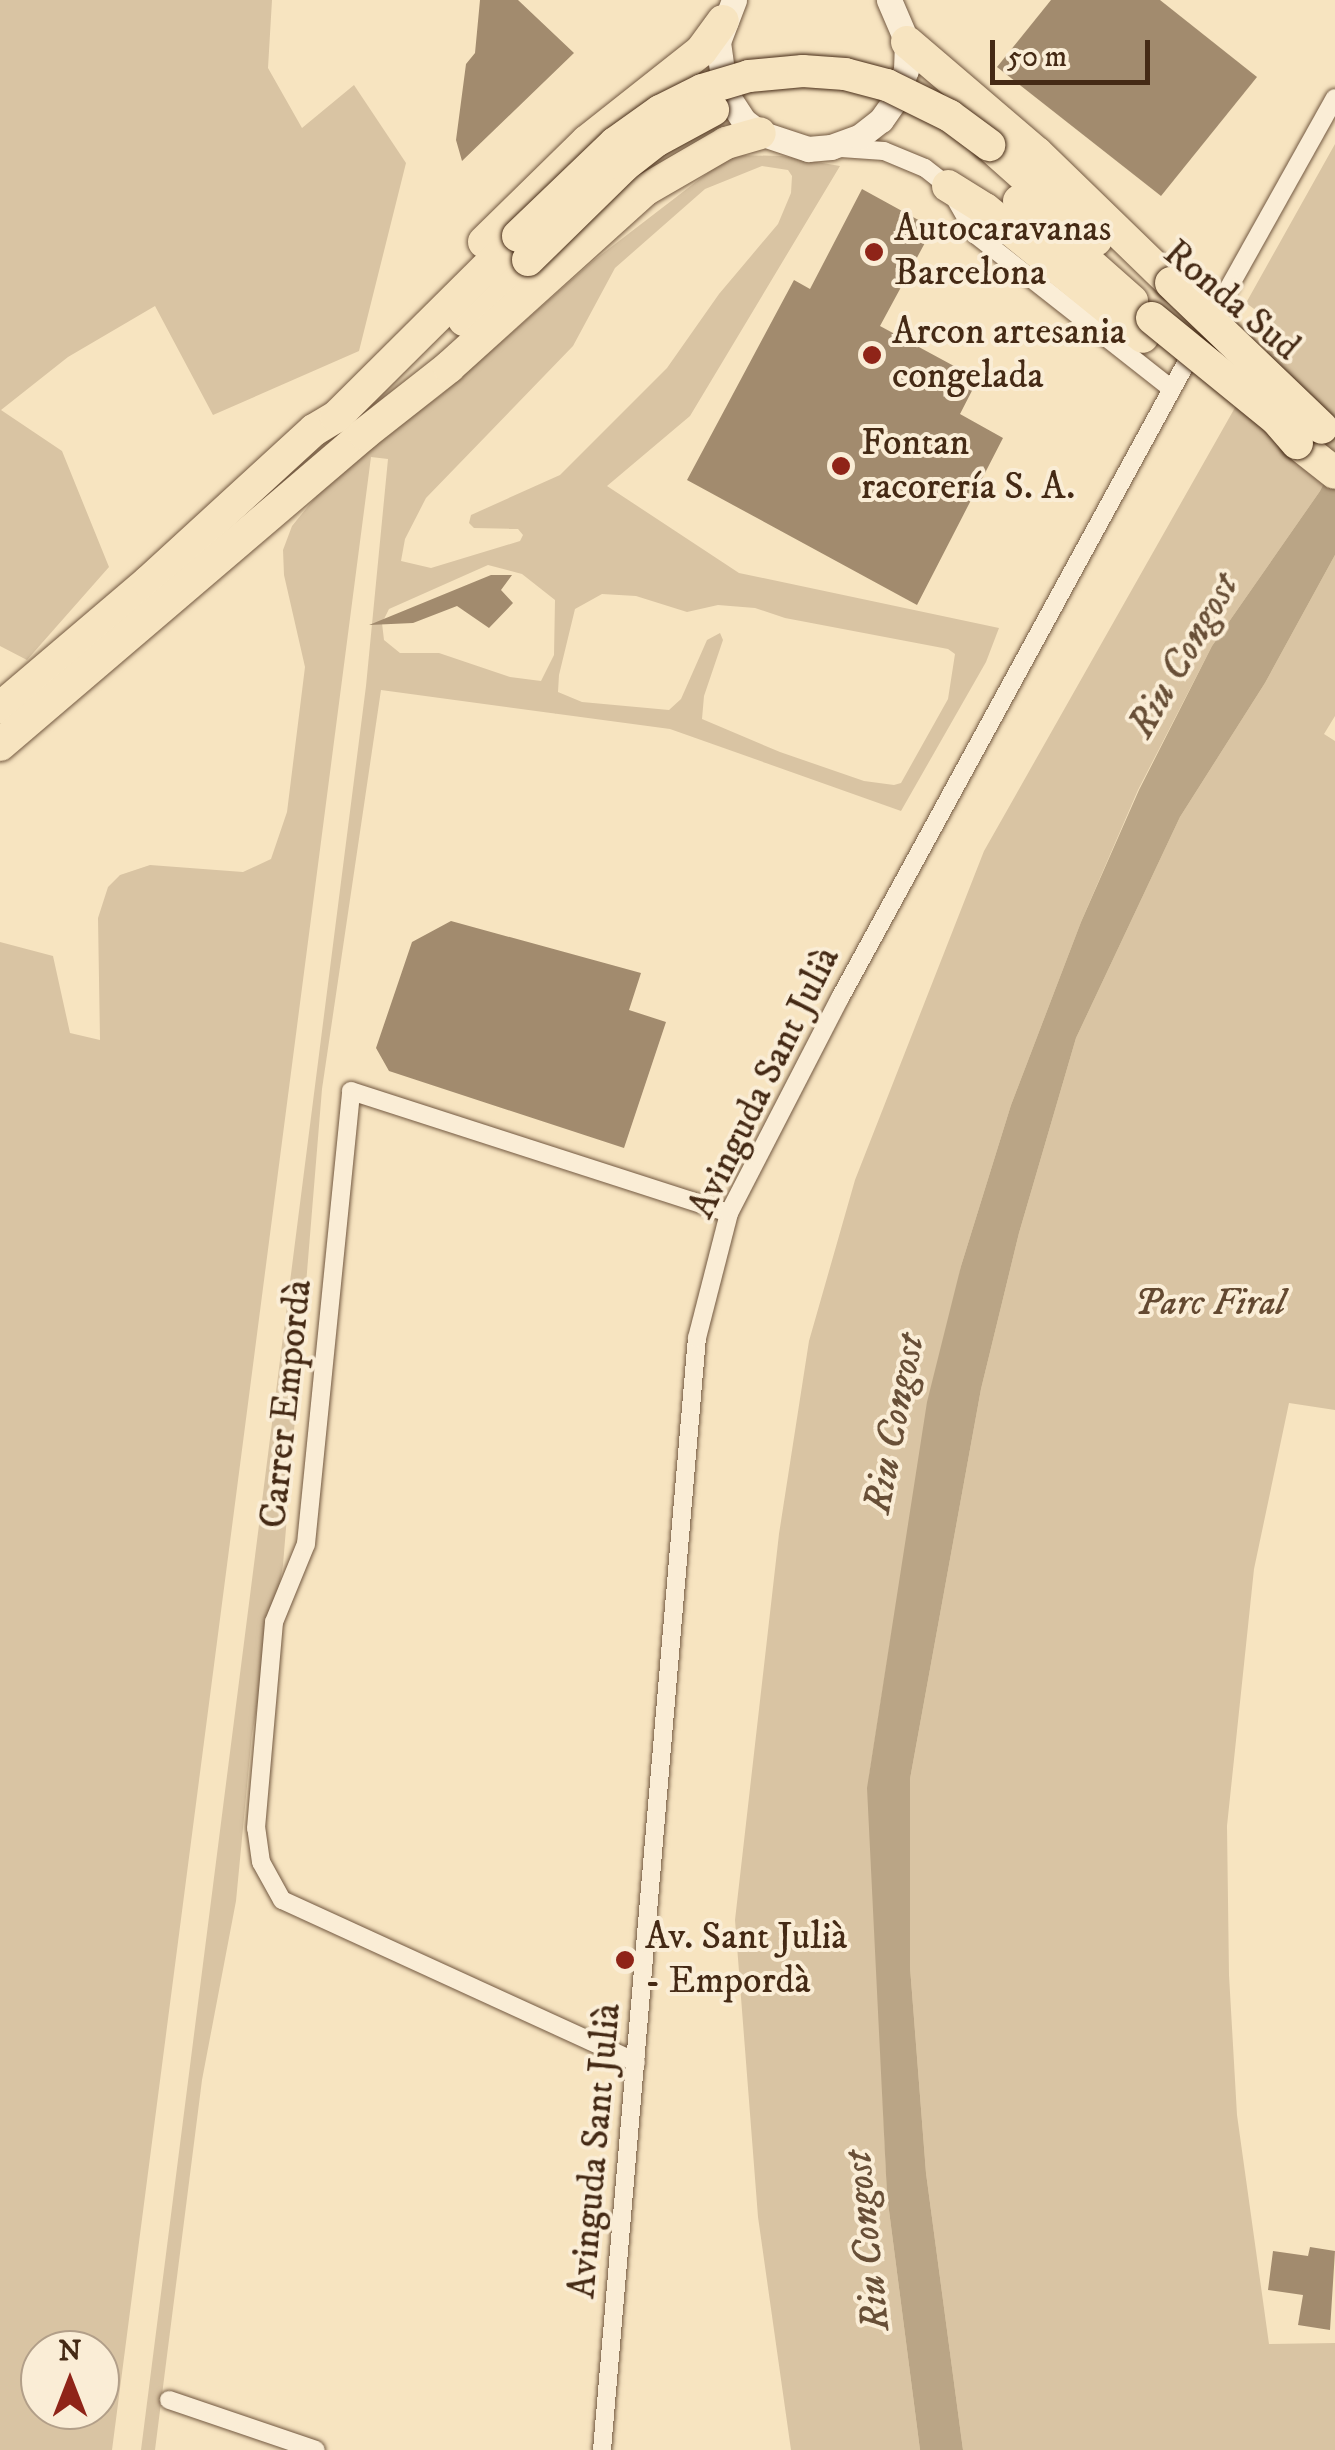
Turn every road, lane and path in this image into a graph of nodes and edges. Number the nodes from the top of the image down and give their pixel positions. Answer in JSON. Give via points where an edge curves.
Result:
{"nodes":[{"id":1,"x":889,"y":0,"type":"edge"},
{"id":2,"x":729,"y":11,"type":"edge"},
{"id":3,"x":906,"y":42,"type":"junction"},
{"id":4,"x":1335,"y":98,"type":"edge"},
{"id":5,"x":760,"y":134,"type":"junction"},
{"id":6,"x":830,"y":147,"type":"junction"},
{"id":7,"x":948,"y":186,"type":"junction"},
{"id":8,"x":523,"y":248,"type":"junction"},
{"id":9,"x":1157,"y":309,"type":"junction"},
{"id":10,"x":1172,"y":389,"type":"junction"},
{"id":11,"x":314,"y":430,"type":"junction"},
{"id":12,"x":1318,"y":436,"type":"edge"},
{"id":13,"x":1335,"y":473,"type":"edge"},
{"id":14,"x":198,"y":576,"type":"junction"},
{"id":15,"x":0,"y":708,"type":"edge"},
{"id":16,"x":0,"y":745,"type":"edge"},
{"id":17,"x":729,"y":1213,"type":"junction"},
{"id":18,"x":636,"y":2062,"type":"junction"},
{"id":19,"x":169,"y":2400,"type":"dead end"},
{"id":20,"x":316,"y":2450,"type":"edge"},
{"id":21,"x":602,"y":2450,"type":"edge"}],
"edges":[{"from":1,"to":3,"type":"street"},
{"from":2,"to":5,"type":"street","via":[[718,68],[725,92]]},
{"from":2,"to":11,"type":"highway","via":[[701,51],[588,140],[404,322]]},
{"from":3,"to":6,"type":"street","via":[[906,70],[881,120]]},
{"from":3,"to":9,"type":"highway","via":[[1037,154]]},
{"from":4,"to":10,"type":"street","name":"Avinguda Sant Julià"},
{"from":5,"to":6,"type":"street","via":[[783,144]]},
{"from":5,"to":14,"type":"highway","via":[[726,143],[645,190],[449,367]]},
{"from":6,"to":7,"type":"street","via":[[884,150]]},
{"from":7,"to":9,"type":"highway"},
{"from":7,"to":10,"type":"street","via":[[976,236]]},
{"from":8,"to":9,"type":"highway","name":"Ronda Sud","bridge":true,"via":[[615,143],[660,111],[749,76],[845,74],[887,85],[950,116]]},
{"from":8,"to":11,"type":"highway"},
{"from":8,"to":14,"type":"highway"},
{"from":9,"to":12,"type":"highway","bridge":true},
{"from":9,"to":12,"type":"highway","via":[[1268,429]]},
{"from":10,"to":17,"type":"street","name":"Avinguda Sant Julià"},
{"from":11,"to":15,"type":"highway"},
{"from":12,"to":13,"type":"highway"},
{"from":14,"to":16,"type":"highway"},
{"from":17,"to":18,"type":"street","name":"Avinguda Sant Julià","via":[[696,1338]]},
{"from":17,"to":18,"type":"street","name":"Carrer Empordà","via":[[352,1092],[306,1544],[274,1622],[256,1828],[260,1862],[282,1900]]},
{"from":18,"to":21,"type":"street","name":"Avinguda Sant Julià"},
{"from":19,"to":20,"type":"street"}]}
